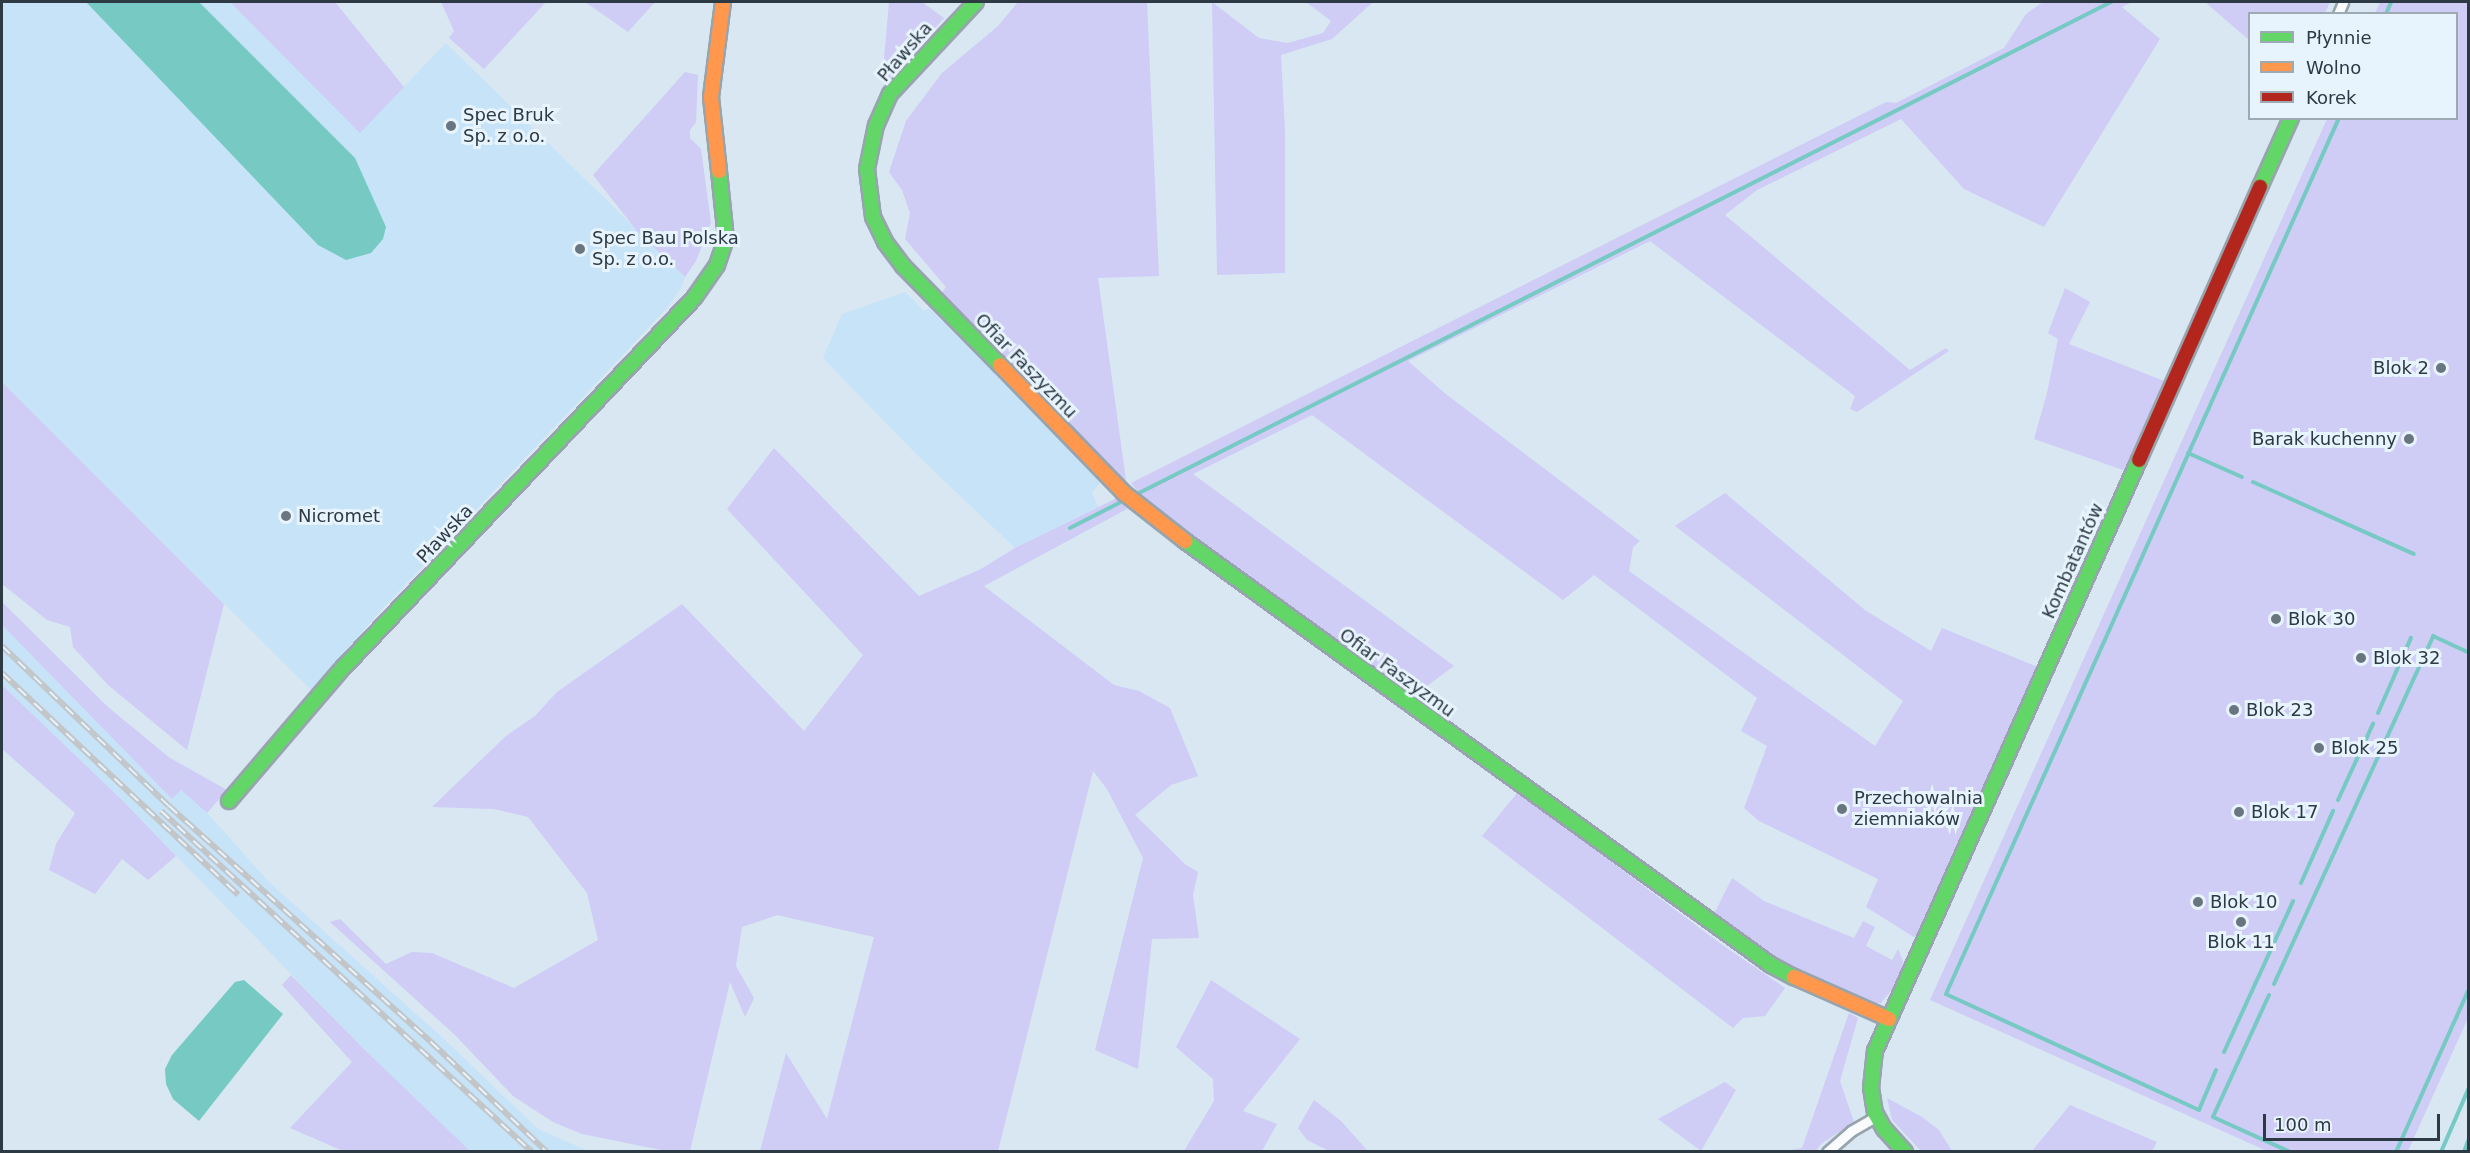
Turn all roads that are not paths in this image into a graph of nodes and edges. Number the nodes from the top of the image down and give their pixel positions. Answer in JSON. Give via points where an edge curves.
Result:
{"nodes":[{"id":1,"x":723,"y":2,"type":"edge"},
{"id":2,"x":976,"y":2,"type":"edge"},
{"id":3,"x":2290,"y":120,"type":"edge"},
{"id":4,"x":867,"y":169,"type":"joint"},
{"id":5,"x":229,"y":801,"type":"dead end"},
{"id":6,"x":1889,"y":1019,"type":"junction"},
{"id":7,"x":1877,"y":1116,"type":"junction"},
{"id":8,"x":1827,"y":1152,"type":"edge"},
{"id":9,"x":1905,"y":1152,"type":"edge"}],
"edges":[{"from":1,"to":5,"type":"street","name":"Pławska","via":[[711,97],[726,239],[717,265],[694,298],[340,671]]},
{"from":2,"to":4,"type":"street","name":"Pławska","via":[[890,94],[876,125]]},
{"from":3,"to":6,"type":"street","name":"Kombatantów"},
{"from":4,"to":6,"type":"street","name":"Ofiar Faszyzmu","via":[[873,217],[885,243],[903,266],[1124,493],[1771,965]]},
{"from":6,"to":7,"type":"street","via":[[1875,1052],[1871,1088]]},
{"from":7,"to":8,"type":"street","via":[[1851,1131]]},
{"from":7,"to":9,"type":"street"}]}
